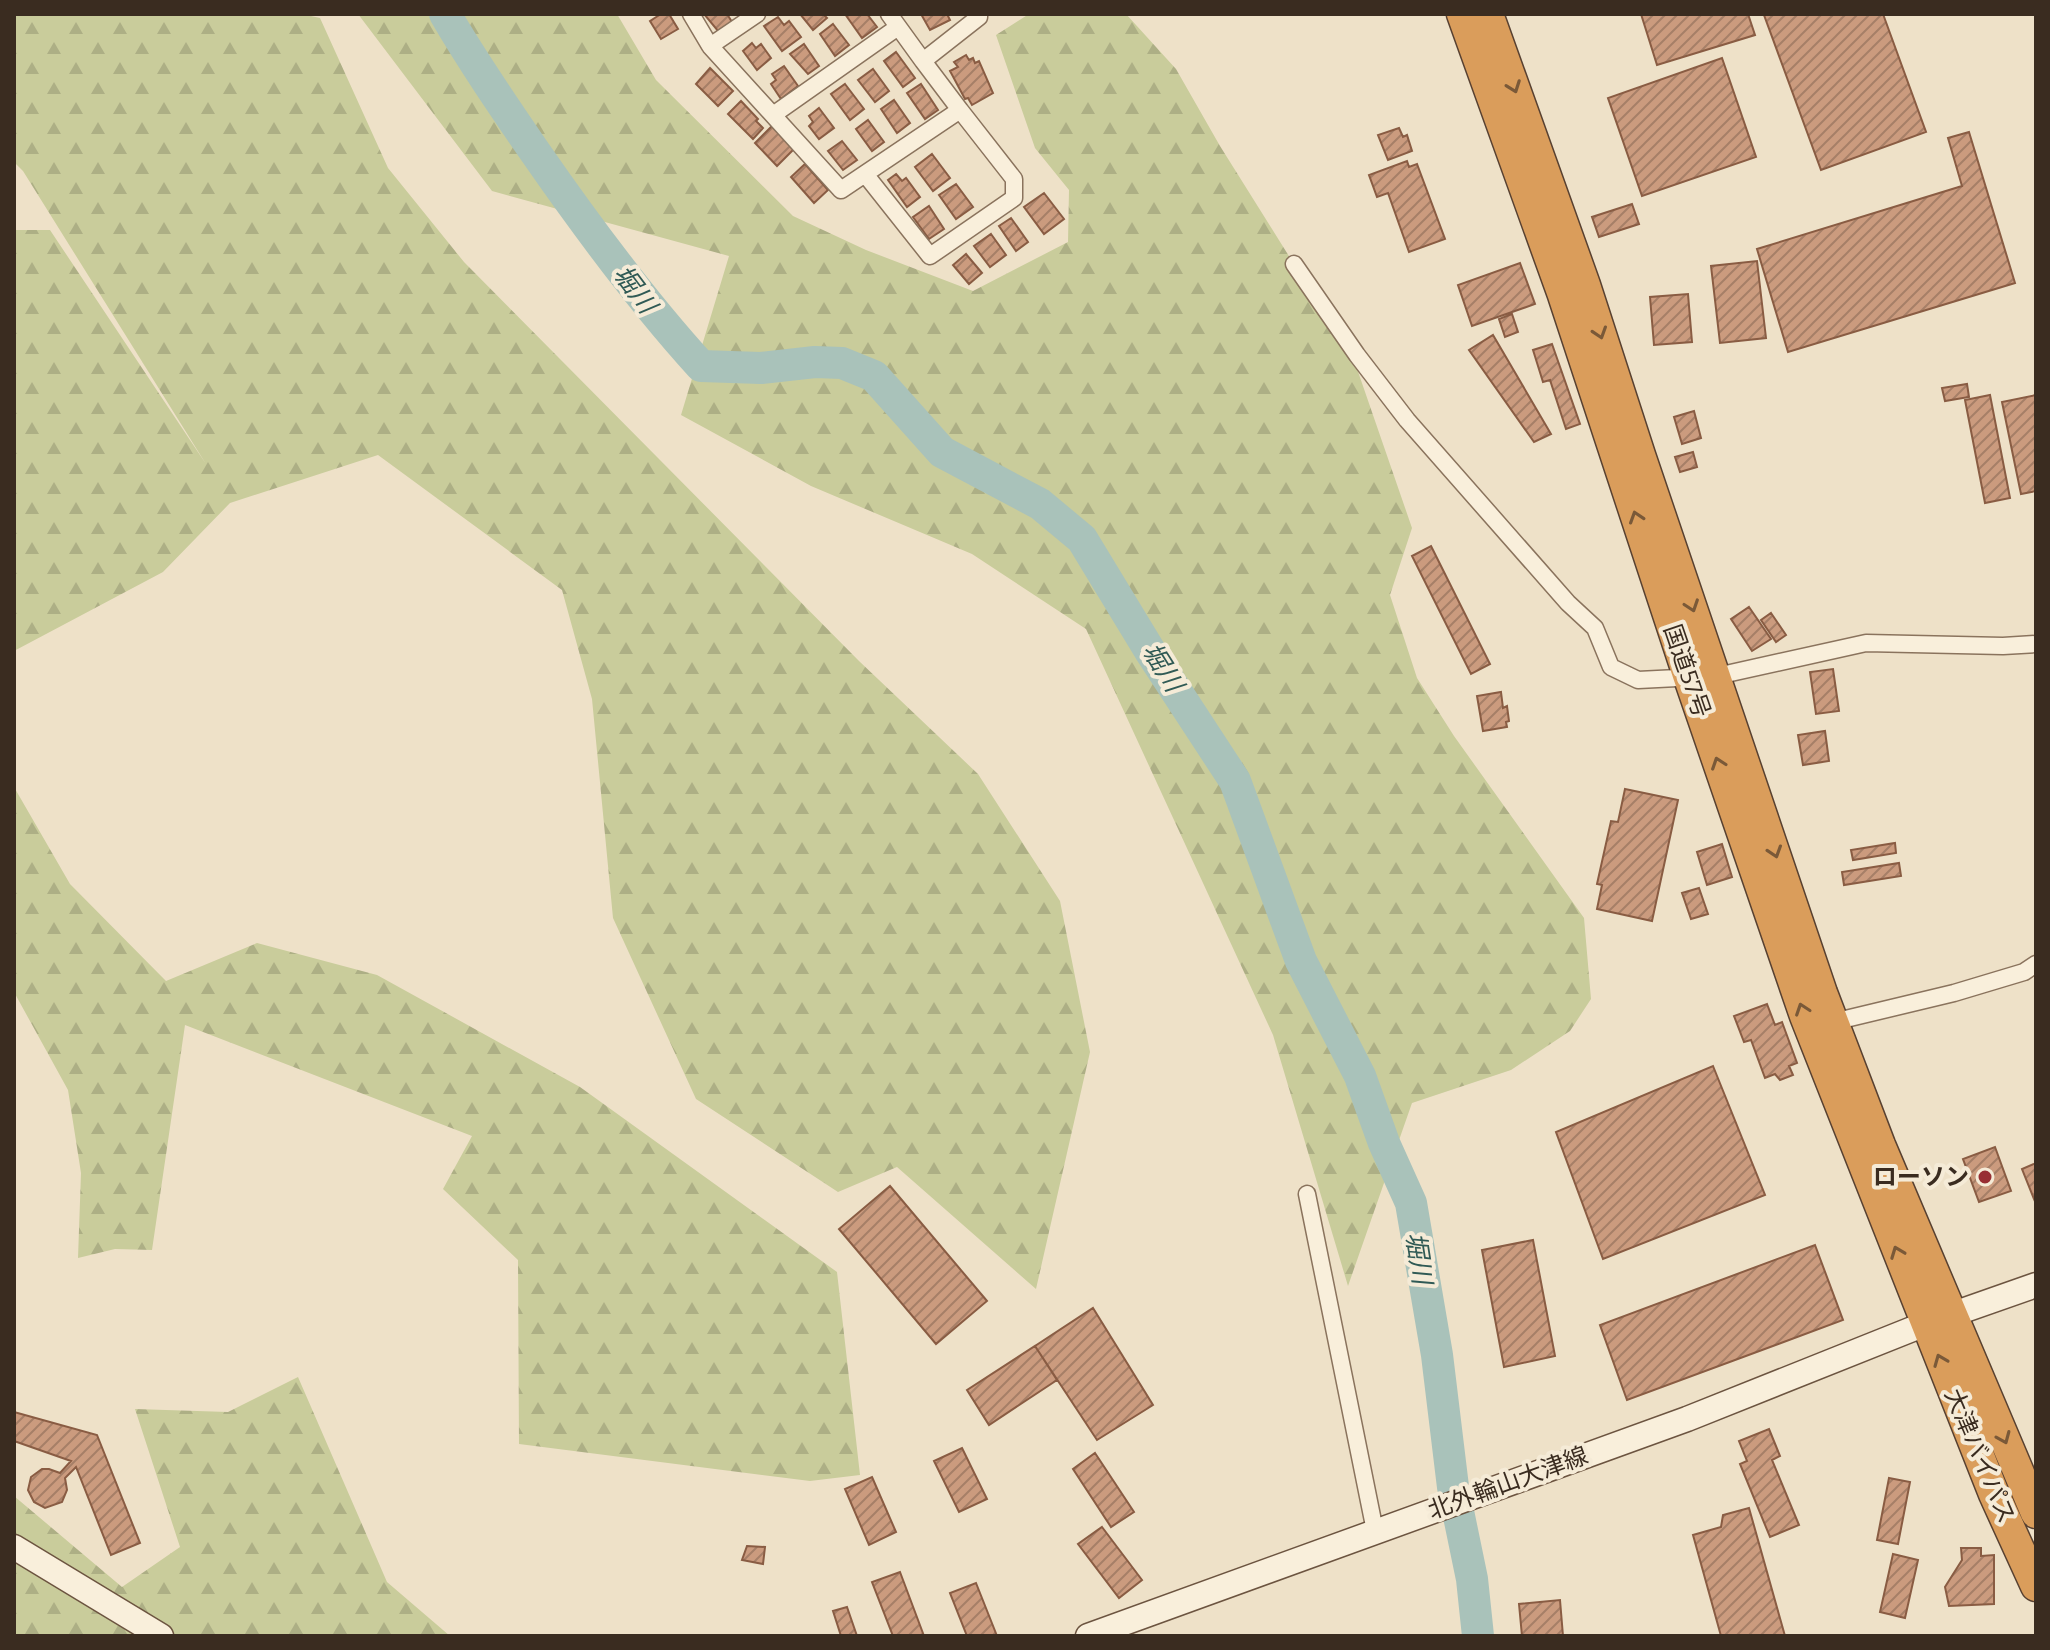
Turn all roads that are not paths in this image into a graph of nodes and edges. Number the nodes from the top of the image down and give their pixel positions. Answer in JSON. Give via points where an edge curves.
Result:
{"nodes":[{"id":1,"x":691,"y":14,"type":"edge"},
{"id":2,"x":757,"y":14,"type":"edge"},
{"id":3,"x":979,"y":14,"type":"edge"},
{"id":4,"x":1462,"y":14,"type":"edge"},
{"id":5,"x":1488,"y":14,"type":"edge"},
{"id":6,"x":894,"y":20,"type":"edge"},
{"id":7,"x":710,"y":46,"type":"junction"},
{"id":8,"x":923,"y":61,"type":"junction"},
{"id":9,"x":960,"y":110,"type":"junction"},
{"id":10,"x":773,"y":115,"type":"junction"},
{"id":11,"x":865,"y":174,"type":"junction"},
{"id":12,"x":1294,"y":264,"type":"dead end"},
{"id":13,"x":2036,"y":644,"type":"edge"},
{"id":14,"x":1702,"y":676,"type":"junction"},
{"id":15,"x":2036,"y":964,"type":"edge"},
{"id":16,"x":1833,"y":1022,"type":"junction"},
{"id":17,"x":1307,"y":1194,"type":"dead end"},
{"id":18,"x":2036,"y":1285,"type":"edge"},
{"id":19,"x":1939,"y":1320,"type":"junction"},
{"id":20,"x":2036,"y":1513,"type":"edge"},
{"id":21,"x":1375,"y":1531,"type":"junction"},
{"id":22,"x":14,"y":1547,"type":"edge"},
{"id":23,"x":2036,"y":1586,"type":"edge"},
{"id":24,"x":161,"y":1636,"type":"edge"},
{"id":25,"x":1088,"y":1636,"type":"edge"}],
"edges":[{"from":1,"to":7,"type":"street"},
{"from":2,"to":7,"type":"street"},
{"from":3,"to":8,"type":"street"},
{"from":14,"to":4,"type":"highway","name":"国道57号","one_way":true},
{"from":5,"to":14,"type":"highway","name":"国道57号","one_way":true,"via":[[1640,455]]},
{"from":6,"to":8,"type":"street"},
{"from":6,"to":10,"type":"street"},
{"from":7,"to":10,"type":"street"},
{"from":8,"to":9,"type":"street"},
{"from":9,"to":11,"type":"street"},
{"from":9,"to":11,"type":"street","via":[[1014,179],[1014,198],[930,256]]},
{"from":10,"to":11,"type":"street","via":[[841,190]]},
{"from":12,"to":14,"type":"street","via":[[1407,420],[1595,628],[1611,667],[1638,680]]},
{"from":13,"to":14,"type":"street","via":[[1866,643]]},
{"from":14,"to":16,"type":"highway","name":"国道57号","one_way":true},
{"from":19,"to":14,"type":"highway","name":"国道57号","one_way":true,"via":[[1805,1016]]},
{"from":15,"to":16,"type":"street","via":[[1954,993]]},
{"from":16,"to":19,"type":"highway","name":"国道57号"},
{"from":17,"to":21,"type":"street"},
{"from":18,"to":19,"type":"main road","name":"北外輪山大津線"},
{"from":19,"to":20,"type":"highway","name":"大津バイパス","one_way":true},
{"from":19,"to":21,"type":"main road","name":"北外輪山大津線","via":[[1687,1419]]},
{"from":23,"to":19,"type":"highway","name":"大津バイパス","one_way":true,"via":[[1994,1494]]},
{"from":21,"to":25,"type":"main road","name":"北外輪山大津線"},
{"from":22,"to":24,"type":"main road"}]}
